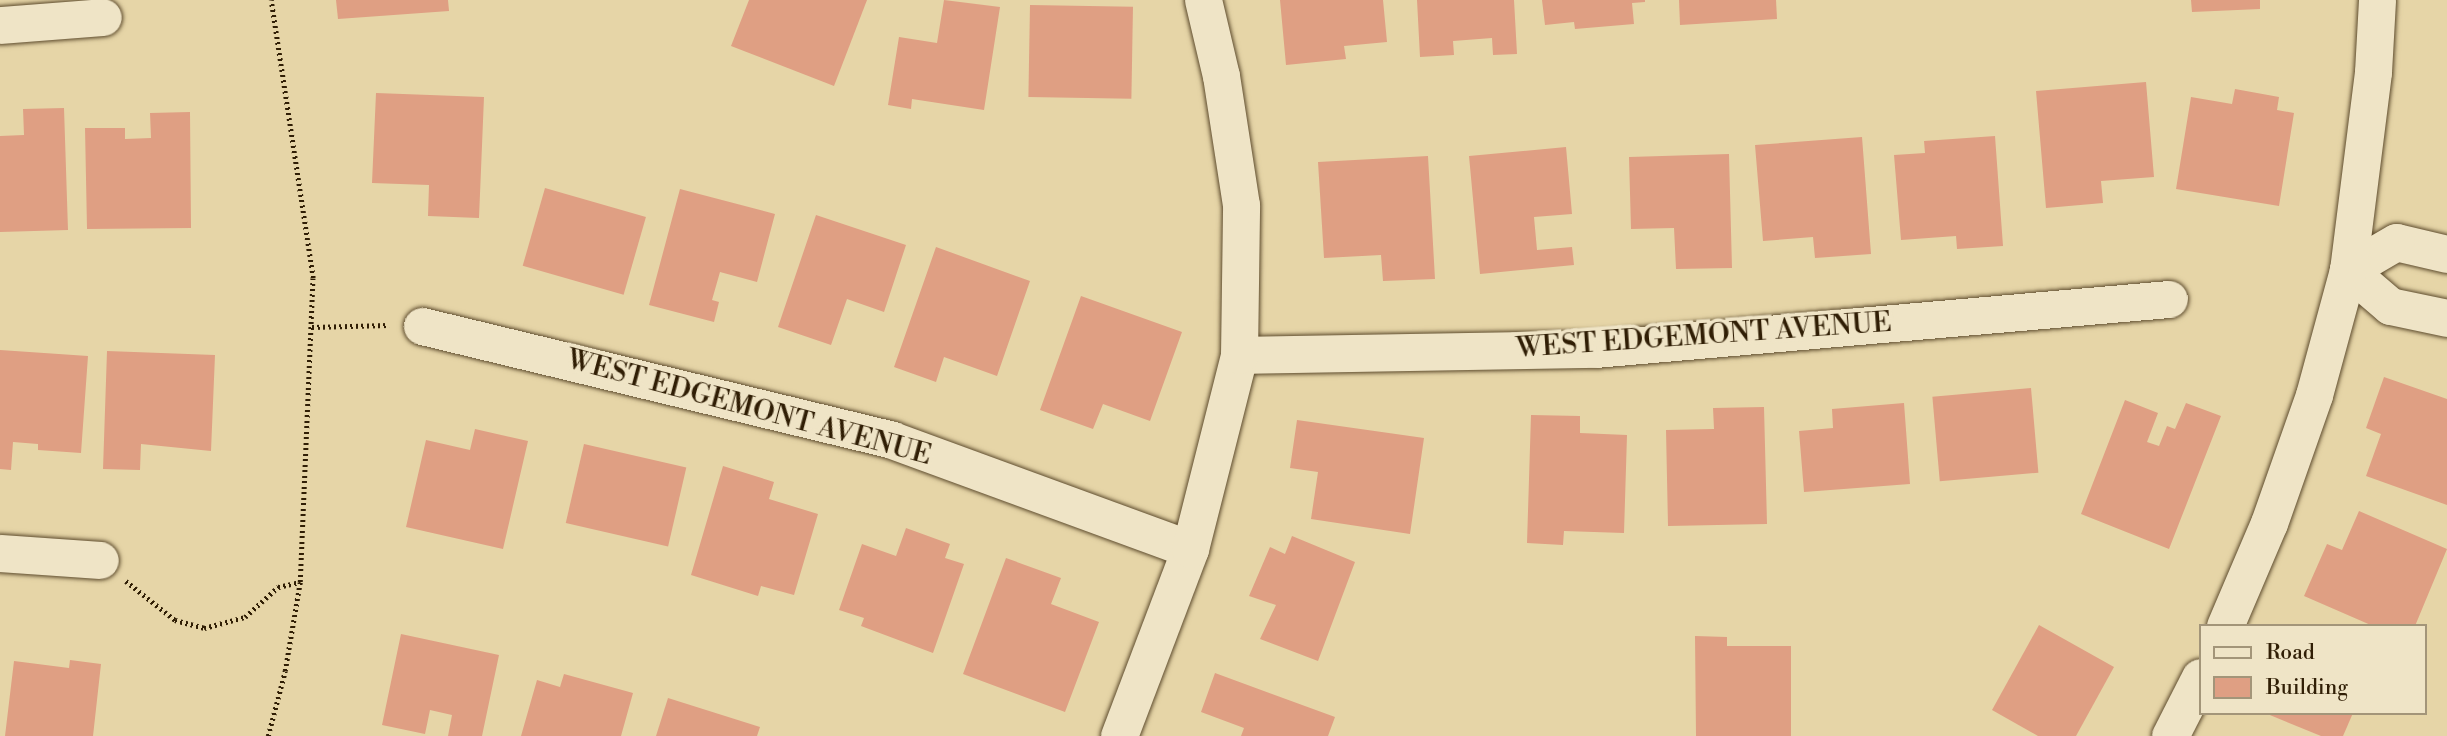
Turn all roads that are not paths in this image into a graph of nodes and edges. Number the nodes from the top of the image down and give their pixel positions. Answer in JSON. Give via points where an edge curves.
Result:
{"nodes":[{"id":1,"x":1203,"y":0,"type":"edge"},
{"id":2,"x":2377,"y":0,"type":"edge"},
{"id":3,"x":103,"y":16,"type":"dead end"},
{"id":4,"x":0,"y":25,"type":"edge"},
{"id":5,"x":2447,"y":254,"type":"edge"},
{"id":6,"x":2348,"y":270,"type":"junction"},
{"id":7,"x":2169,"y":299,"type":"dead end"},
{"id":8,"x":2447,"y":318,"type":"edge"},
{"id":9,"x":422,"y":326,"type":"road end"},
{"id":10,"x":1239,"y":355,"type":"junction"},
{"id":11,"x":1190,"y":549,"type":"junction"},
{"id":12,"x":0,"y":553,"type":"edge"},
{"id":13,"x":100,"y":560,"type":"road end"},
{"id":14,"x":2226,"y":624,"type":"edge"},
{"id":15,"x":2198,"y":681,"type":"edge"},
{"id":16,"x":1119,"y":736,"type":"edge"},
{"id":17,"x":2170,"y":736,"type":"edge"}],
"edges":[{"from":1,"to":10,"type":"street","via":[[1221,76],[1241,205]]},
{"from":2,"to":6,"type":"street","via":[[2373,72]]},
{"from":3,"to":4,"type":"street"},
{"from":5,"to":6,"type":"street","via":[[2396,242]]},
{"from":6,"to":8,"type":"street","via":[[2390,306]]},
{"from":6,"to":14,"type":"street","via":[[2314,396],[2269,523]]},
{"from":7,"to":10,"type":"street","name":"WEST EDGEMONT AVENUE","via":[[1595,349]]},
{"from":9,"to":11,"type":"street","name":"WEST EDGEMONT AVENUE","via":[[892,440]]},
{"from":10,"to":11,"type":"street"},
{"from":11,"to":16,"type":"street"},
{"from":12,"to":13,"type":"street"},
{"from":15,"to":17,"type":"street"}]}
